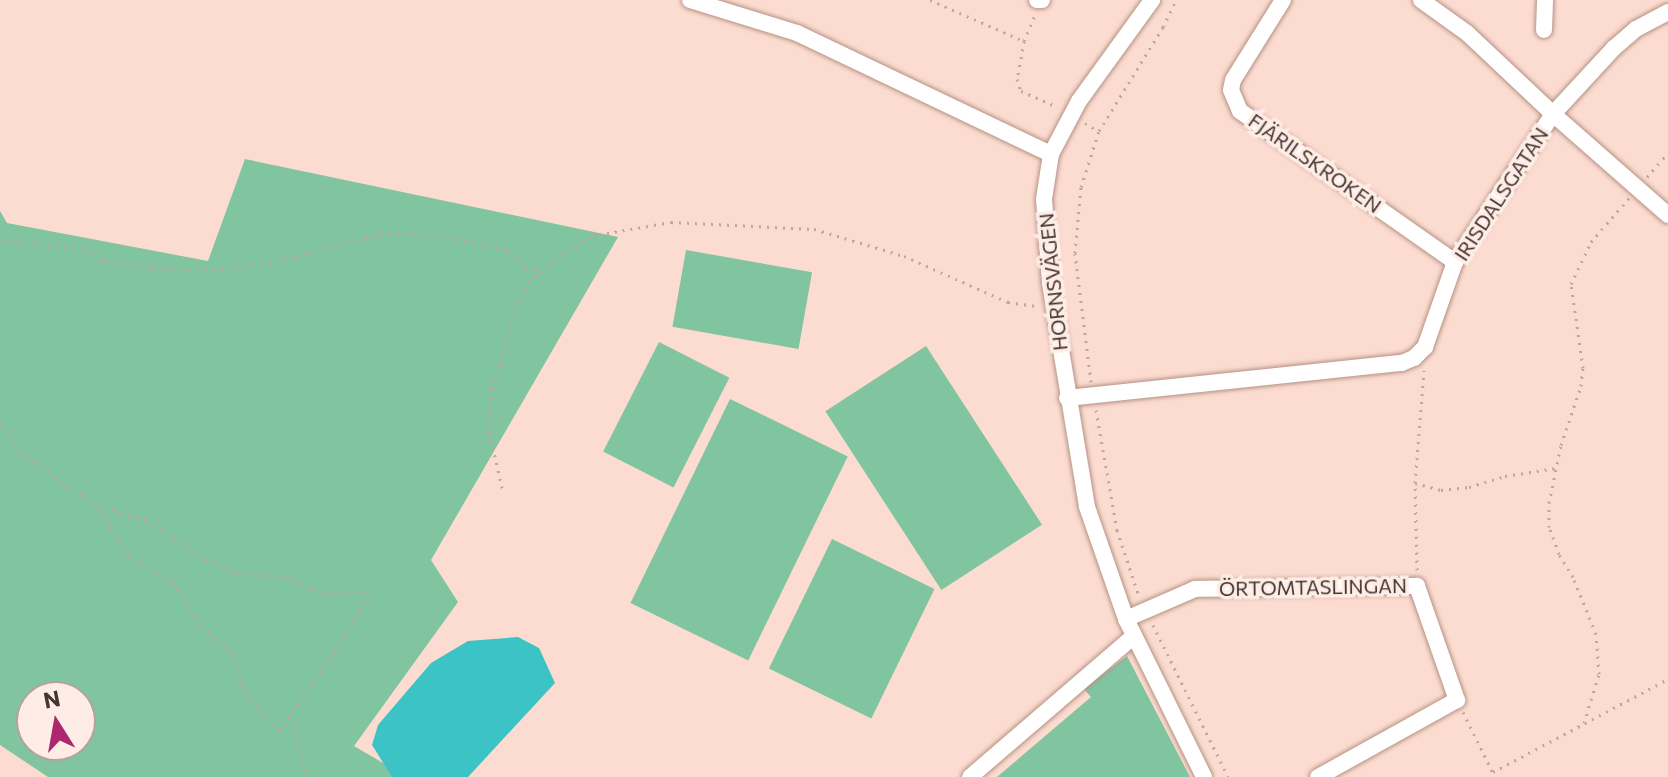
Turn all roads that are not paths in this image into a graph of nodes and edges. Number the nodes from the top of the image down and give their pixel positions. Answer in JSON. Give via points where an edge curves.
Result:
{"nodes":[{"id":1,"x":690,"y":0,"type":"edge"},
{"id":2,"x":1152,"y":0,"type":"edge"},
{"id":3,"x":1283,"y":0,"type":"edge"},
{"id":4,"x":1421,"y":0,"type":"edge"},
{"id":5,"x":1545,"y":0,"type":"edge"},
{"id":6,"x":1668,"y":12,"type":"edge"},
{"id":7,"x":1544,"y":30,"type":"dead end"},
{"id":8,"x":1553,"y":114,"type":"junction"},
{"id":9,"x":1051,"y":154,"type":"junction"},
{"id":10,"x":1668,"y":215,"type":"edge"},
{"id":11,"x":1455,"y":262,"type":"junction"},
{"id":12,"x":1067,"y":398,"type":"junction"},
{"id":13,"x":1126,"y":619,"type":"junction"},
{"id":14,"x":1134,"y":636,"type":"junction"},
{"id":15,"x":970,"y":777,"type":"edge"},
{"id":16,"x":1204,"y":777,"type":"edge"},
{"id":17,"x":1318,"y":777,"type":"edge"}],
"edges":[{"from":1,"to":9,"type":"street","via":[[797,33]]},
{"from":2,"to":9,"type":"street","name":"HORNSVÄGEN","via":[[1070,115]]},
{"from":3,"to":11,"type":"street","name":"FJÄRILSKROKEN","via":[[1233,80],[1231,90],[1240,111]]},
{"from":4,"to":8,"type":"street","via":[[1467,33]]},
{"from":5,"to":7,"type":"street"},
{"from":6,"to":8,"type":"street","name":"IRISDALSGATAN","via":[[1614,48]]},
{"from":8,"to":10,"type":"street"},
{"from":8,"to":11,"type":"street","name":"IRISDALSGATAN"},
{"from":9,"to":12,"type":"street","name":"HORNSVÄGEN","via":[[1044,199]]},
{"from":11,"to":12,"type":"street","name":"IRISDALSGATAN","via":[[1425,347],[1402,363]]},
{"from":12,"to":13,"type":"street","name":"HORNSVÄGEN","via":[[1087,507]]},
{"from":13,"to":14,"type":"street","name":"HORNSVÄGEN"},
{"from":13,"to":17,"type":"street","name":"ÖRTOMTASLINGAN","via":[[1195,589],[1417,586],[1457,700]]},
{"from":14,"to":15,"type":"street"},
{"from":14,"to":16,"type":"street","name":"HORNSVÄGEN"}]}
